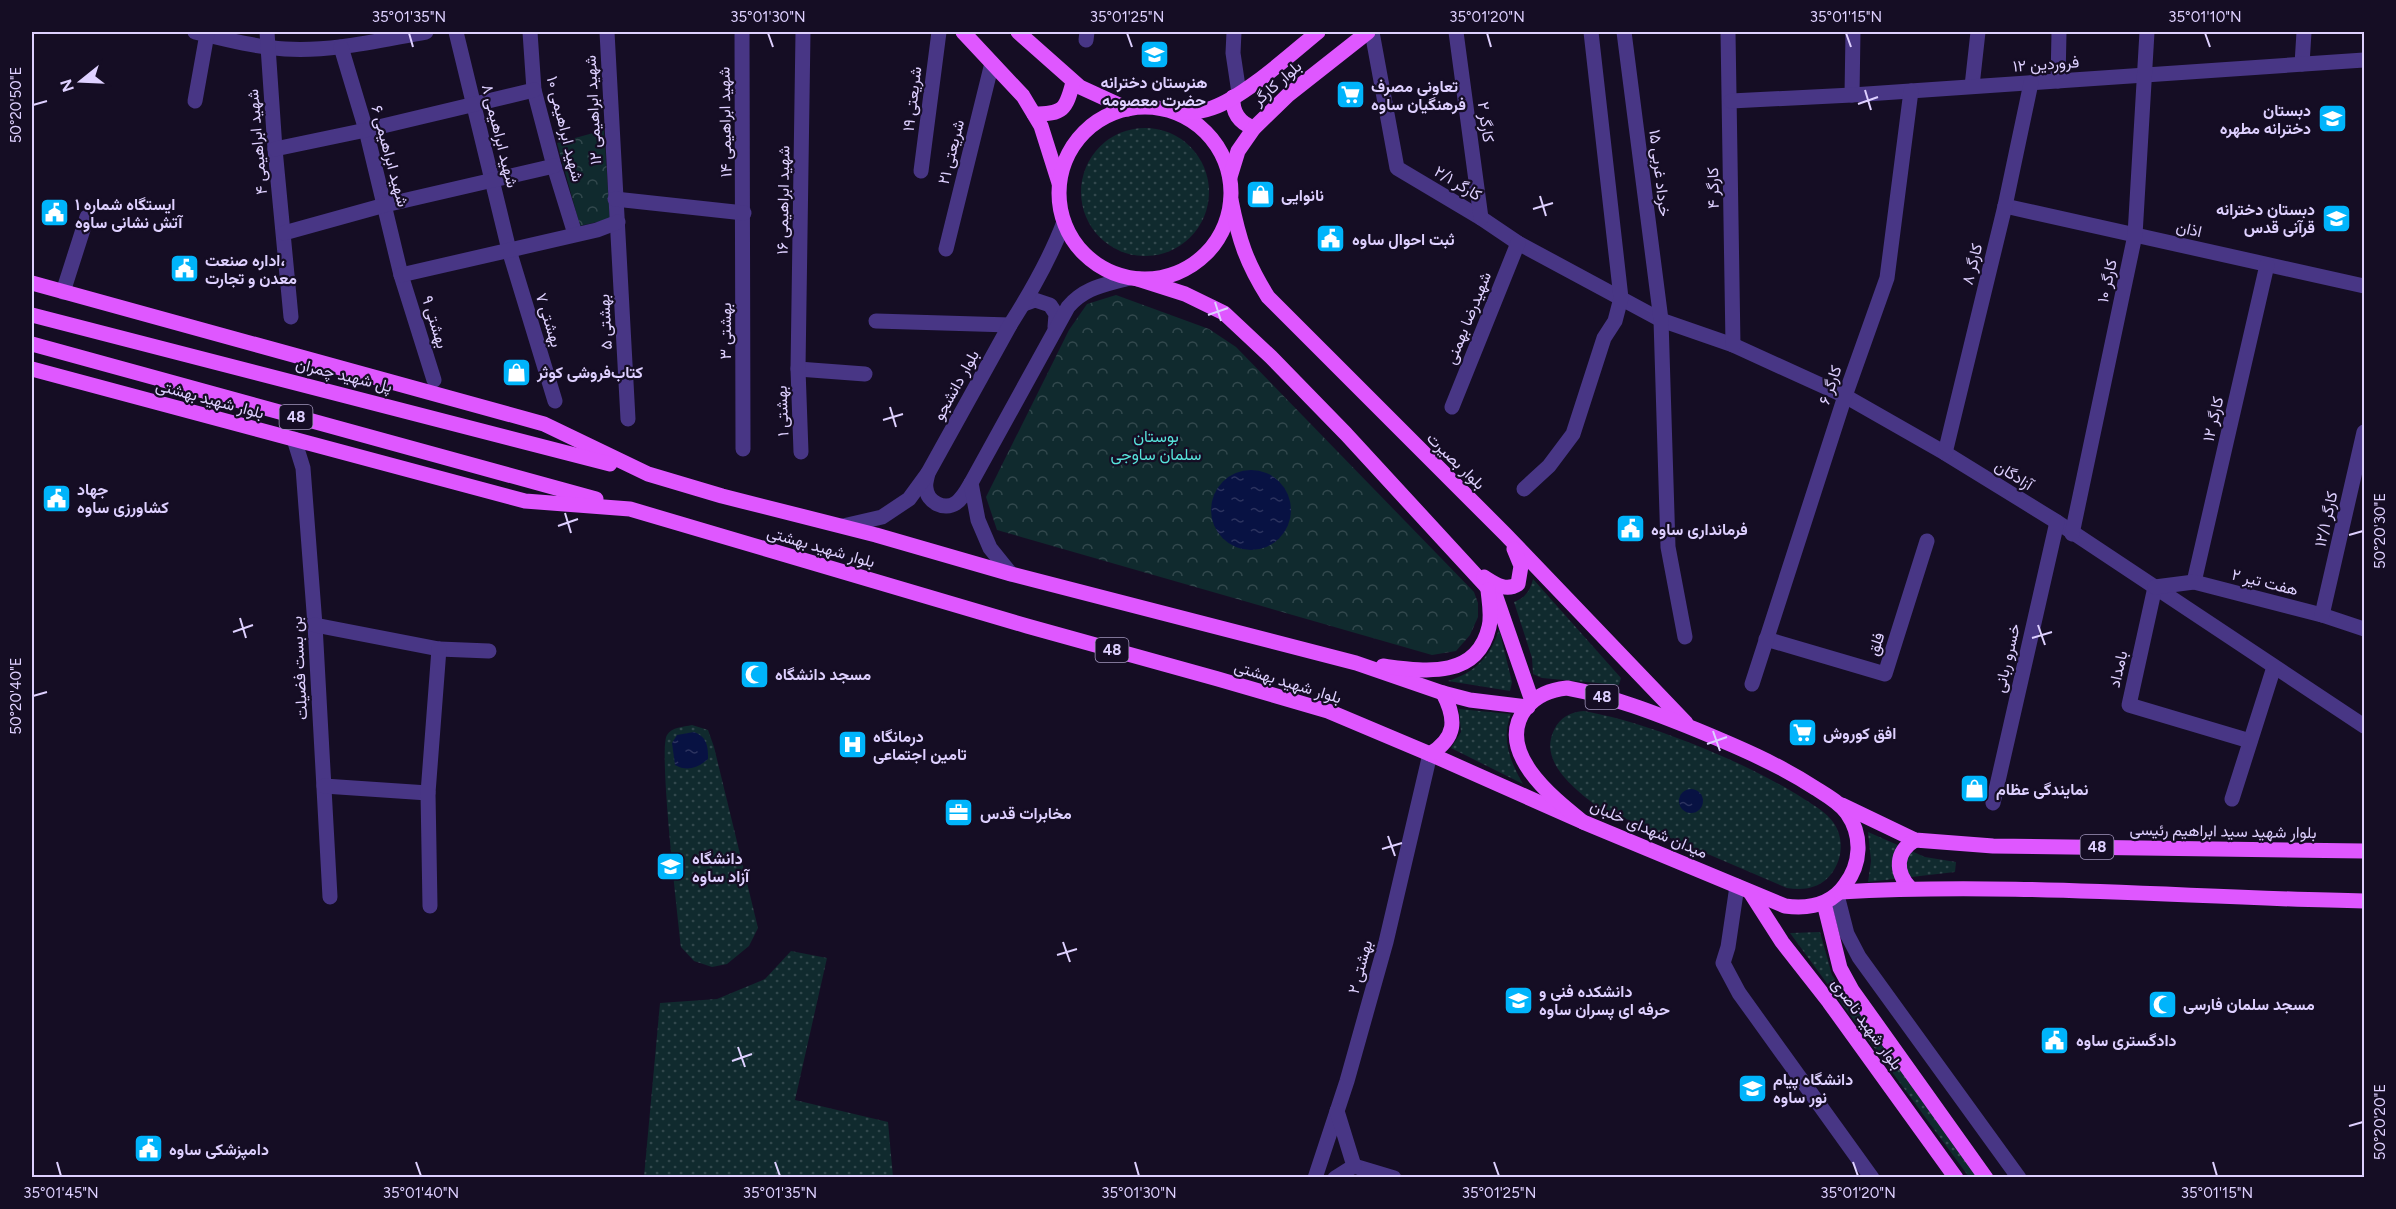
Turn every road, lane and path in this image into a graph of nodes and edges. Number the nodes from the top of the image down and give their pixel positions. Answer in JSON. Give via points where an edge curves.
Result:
{"nodes":[{"id":1,"x":267,"y":32,"type":"edge"},
{"id":2,"x":426,"y":32,"type":"edge"},
{"id":3,"x":456,"y":32,"type":"edge"},
{"id":4,"x":530,"y":32,"type":"edge"},
{"id":5,"x":608,"y":32,"type":"edge"},
{"id":6,"x":742,"y":32,"type":"edge"},
{"id":7,"x":803,"y":32,"type":"edge"},
{"id":8,"x":939,"y":32,"type":"edge"},
{"id":9,"x":963,"y":32,"type":"edge"},
{"id":10,"x":1018,"y":32,"type":"edge"},
{"id":11,"x":1234,"y":32,"type":"edge"},
{"id":12,"x":1318,"y":32,"type":"edge"},
{"id":13,"x":1370,"y":32,"type":"edge"},
{"id":14,"x":1456,"y":32,"type":"edge"},
{"id":15,"x":1591,"y":32,"type":"edge"},
{"id":16,"x":1624,"y":32,"type":"edge"},
{"id":17,"x":1728,"y":32,"type":"edge"},
{"id":18,"x":1853,"y":32,"type":"edge"},
{"id":19,"x":1978,"y":32,"type":"edge"},
{"id":20,"x":2059,"y":32,"type":"edge"},
{"id":21,"x":2147,"y":32,"type":"edge"},
{"id":22,"x":2304,"y":32,"type":"edge"},
{"id":23,"x":201,"y":33,"type":"edge"},
{"id":24,"x":376,"y":36,"type":"edge"},
{"id":25,"x":341,"y":47,"type":"junction"},
{"id":26,"x":268,"y":48,"type":"junction"},
{"id":27,"x":2364,"y":60,"type":"edge"},
{"id":28,"x":992,"y":63,"type":"junction"},
{"id":29,"x":2301,"y":64,"type":"junction"},
{"id":30,"x":2145,"y":75,"type":"junction"},
{"id":31,"x":2058,"y":81,"type":"junction"},
{"id":32,"x":1073,"y":82,"type":"junction"},
{"id":33,"x":2031,"y":83,"type":"junction"},
{"id":34,"x":1972,"y":86,"type":"junction"},
{"id":35,"x":534,"y":90,"type":"junction"},
{"id":36,"x":1911,"y":91,"type":"junction"},
{"id":37,"x":1236,"y":95,"type":"junction"},
{"id":38,"x":1852,"y":95,"type":"junction"},
{"id":39,"x":195,"y":101,"type":"dead end"},
{"id":40,"x":1731,"y":101,"type":"junction"},
{"id":41,"x":472,"y":104,"type":"junction"},
{"id":42,"x":1128,"y":109,"type":"junction"},
{"id":43,"x":1174,"y":112,"type":"junction"},
{"id":44,"x":1034,"y":114,"type":"junction"},
{"id":45,"x":1254,"y":128,"type":"junction"},
{"id":46,"x":366,"y":130,"type":"junction"},
{"id":47,"x":275,"y":149,"type":"junction"},
{"id":48,"x":554,"y":166,"type":"junction"},
{"id":49,"x":921,"y":171,"type":"dead end"},
{"id":50,"x":1230,"y":177,"type":"junction"},
{"id":51,"x":493,"y":181,"type":"junction"},
{"id":52,"x":1059,"y":186,"type":"junction"},
{"id":53,"x":615,"y":199,"type":"junction"},
{"id":54,"x":1231,"y":200,"type":"junction"},
{"id":55,"x":386,"y":204,"type":"junction"},
{"id":56,"x":2005,"y":207,"type":"junction"},
{"id":57,"x":744,"y":213,"type":"junction"},
{"id":58,"x":87,"y":218,"type":"dead end"},
{"id":59,"x":1481,"y":218,"type":"junction"},
{"id":60,"x":618,"y":222,"type":"junction"},
{"id":61,"x":1064,"y":222,"type":"junction"},
{"id":62,"x":284,"y":233,"type":"junction"},
{"id":63,"x":575,"y":234,"type":"junction"},
{"id":64,"x":2135,"y":235,"type":"junction"},
{"id":65,"x":1518,"y":243,"type":"junction"},
{"id":66,"x":946,"y":249,"type":"dead end"},
{"id":67,"x":509,"y":250,"type":"junction"},
{"id":68,"x":2267,"y":265,"type":"junction"},
{"id":69,"x":401,"y":275,"type":"junction"},
{"id":70,"x":1134,"y":279,"type":"junction"},
{"id":71,"x":2363,"y":281,"type":"edge"},
{"id":72,"x":33,"y":284,"type":"edge"},
{"id":73,"x":63,"y":292,"type":"junction"},
{"id":74,"x":1621,"y":298,"type":"junction"},
{"id":75,"x":1024,"y":304,"type":"junction"},
{"id":76,"x":32,"y":315,"type":"edge"},
{"id":77,"x":291,"y":317,"type":"dead end"},
{"id":78,"x":1661,"y":320,"type":"junction"},
{"id":79,"x":876,"y":321,"type":"dead end"},
{"id":80,"x":1010,"y":325,"type":"junction"},
{"id":81,"x":1055,"y":327,"type":"junction"},
{"id":82,"x":32,"y":344,"type":"edge"},
{"id":83,"x":1733,"y":345,"type":"junction"},
{"id":84,"x":32,"y":369,"type":"edge"},
{"id":85,"x":798,"y":369,"type":"junction"},
{"id":86,"x":865,"y":374,"type":"dead end"},
{"id":87,"x":434,"y":380,"type":"dead end"},
{"id":88,"x":1845,"y":396,"type":"junction"},
{"id":89,"x":555,"y":401,"type":"dead end"},
{"id":90,"x":1452,"y":407,"type":"dead end"},
{"id":91,"x":628,"y":419,"type":"dead end"},
{"id":92,"x":2364,"y":432,"type":"edge"},
{"id":93,"x":294,"y":440,"type":"junction"},
{"id":94,"x":743,"y":449,"type":"dead end"},
{"id":95,"x":801,"y":452,"type":"dead end"},
{"id":96,"x":1945,"y":453,"type":"junction"},
{"id":97,"x":928,"y":473,"type":"junction"},
{"id":98,"x":648,"y":474,"type":"junction"},
{"id":99,"x":971,"y":483,"type":"junction"},
{"id":100,"x":1524,"y":489,"type":"dead end"},
{"id":101,"x":630,"y":509,"type":"junction"},
{"id":102,"x":2056,"y":522,"type":"junction"},
{"id":103,"x":843,"y":526,"type":"junction"},
{"id":104,"x":1505,"y":534,"type":"junction"},
{"id":105,"x":2072,"y":534,"type":"junction"},
{"id":106,"x":1927,"y":541,"type":"dead end"},
{"id":107,"x":1471,"y":569,"type":"junction"},
{"id":108,"x":1011,"y":574,"type":"junction"},
{"id":109,"x":2194,"y":582,"type":"junction"},
{"id":110,"x":1488,"y":587,"type":"junction"},
{"id":111,"x":2155,"y":587,"type":"junction"},
{"id":112,"x":2322,"y":615,"type":"junction"},
{"id":113,"x":315,"y":625,"type":"junction"},
{"id":114,"x":2364,"y":629,"type":"edge"},
{"id":115,"x":1685,"y":637,"type":"dead end"},
{"id":116,"x":1766,"y":639,"type":"junction"},
{"id":117,"x":439,"y":650,"type":"junction"},
{"id":118,"x":489,"y":651,"type":"dead end"},
{"id":119,"x":1356,"y":663,"type":"junction"},
{"id":120,"x":2274,"y":667,"type":"junction"},
{"id":121,"x":1752,"y":684,"type":"dead end"},
{"id":122,"x":1443,"y":693,"type":"junction"},
{"id":123,"x":1530,"y":704,"type":"junction"},
{"id":124,"x":2364,"y":726,"type":"edge"},
{"id":125,"x":1690,"y":727,"type":"junction"},
{"id":126,"x":2250,"y":741,"type":"junction"},
{"id":127,"x":1430,"y":754,"type":"junction"},
{"id":128,"x":324,"y":786,"type":"junction"},
{"id":129,"x":428,"y":793,"type":"junction"},
{"id":130,"x":2232,"y":800,"type":"dead end"},
{"id":131,"x":1838,"y":803,"type":"junction"},
{"id":132,"x":1993,"y":803,"type":"dead end"},
{"id":133,"x":1582,"y":822,"type":"junction"},
{"id":134,"x":1915,"y":840,"type":"junction"},
{"id":135,"x":2364,"y":851,"type":"edge"},
{"id":136,"x":1910,"y":888,"type":"junction"},
{"id":137,"x":1743,"y":889,"type":"junction"},
{"id":138,"x":330,"y":897,"type":"dead end"},
{"id":139,"x":1834,"y":897,"type":"junction"},
{"id":140,"x":2364,"y":901,"type":"edge"},
{"id":141,"x":430,"y":906,"type":"dead end"},
{"id":142,"x":1337,"y":1111,"type":"junction"},
{"id":143,"x":1354,"y":1166,"type":"junction"},
{"id":144,"x":1315,"y":1178,"type":"edge"},
{"id":145,"x":1335,"y":1178,"type":"edge"},
{"id":146,"x":1394,"y":1178,"type":"edge"},
{"id":147,"x":1872,"y":1178,"type":"edge"},
{"id":148,"x":1956,"y":1178,"type":"edge"},
{"id":149,"x":1986,"y":1178,"type":"edge"},
{"id":150,"x":2019,"y":1178,"type":"edge"}],
"edges":[{"from":1,"to":26,"type":"street","name":"شهید ابراهیمی ۴"},
{"from":2,"to":24,"type":"street"},
{"from":3,"to":41,"type":"street","name":"شهید ابراهیمی ۸"},
{"from":4,"to":35,"type":"street","name":"شهید ابراهیمی ۱۰"},
{"from":5,"to":53,"type":"street","name":"شهید ابراهیمی ۱۲"},
{"from":6,"to":57,"type":"street","name":"شهید ابراهیمی ۱۴"},
{"from":7,"to":85,"type":"street","name":"شهید ابراهیمی ۱۶"},
{"from":8,"to":49,"type":"street","name":"شریعتی ۱۹"},
{"from":9,"to":28,"type":"main road"},
{"from":10,"to":32,"type":"main road"},
{"from":11,"to":37,"type":"street"},
{"from":12,"to":37,"type":"main road","name":"بلوار کارگر"},
{"from":13,"to":45,"type":"main road","name":"بلوار کارگر","via":[[1288,95]]},
{"from":13,"to":59,"type":"street","name":"کارگر ۲/۱","via":[[1397,168]]},
{"from":14,"to":59,"type":"street","name":"کارگر ۲"},
{"from":15,"to":74,"type":"street"},
{"from":16,"to":78,"type":"street","name":"۱۵ خرداد غربی"},
{"from":17,"to":40,"type":"street","name":"کارگر ۴"},
{"from":18,"to":38,"type":"street"},
{"from":19,"to":34,"type":"street"},
{"from":20,"to":31,"type":"street"},
{"from":21,"to":30,"type":"street","name":"کارگر ۱۰"},
{"from":22,"to":29,"type":"street"},
{"from":23,"to":26,"type":"street"},
{"from":23,"to":39,"type":"street"},
{"from":24,"to":25,"type":"street"},
{"from":25,"to":26,"type":"street"},
{"from":25,"to":46,"type":"street","name":"شهید ابراهیمی ۶"},
{"from":26,"to":47,"type":"street","name":"شهید ابراهیمی ۴"},
{"from":27,"to":29,"type":"street","name":"۱۲ فروردین"},
{"from":28,"to":44,"type":"main road"},
{"from":28,"to":66,"type":"street","name":"شریعتی ۲۱"},
{"from":29,"to":30,"type":"street","name":"۱۲ فروردین"},
{"from":30,"to":31,"type":"street","name":"۱۲ فروردین"},
{"from":30,"to":64,"type":"street","name":"کارگر ۱۰"},
{"from":31,"to":33,"type":"street","name":"۱۲ فروردین"},
{"from":32,"to":42,"type":"main road"},
{"from":32,"to":44,"type":"main road","via":[[1062,110]]},
{"from":33,"to":34,"type":"street","name":"۱۲ فروردین"},
{"from":33,"to":56,"type":"street","name":"کارگر ۸"},
{"from":34,"to":36,"type":"street","name":"۱۲ فروردین"},
{"from":35,"to":41,"type":"street"},
{"from":35,"to":48,"type":"street","name":"شهید ابراهیمی ۱۰"},
{"from":36,"to":38,"type":"street","name":"۱۲ فروردین"},
{"from":36,"to":88,"type":"street","name":"کارگر ۶","via":[[1887,278]]},
{"from":37,"to":43,"type":"main road","name":"بلوار کارگر","via":[[1212,108]]},
{"from":37,"to":45,"type":"main road","via":[[1233,110],[1244,125]]},
{"from":38,"to":40,"type":"street","name":"۱۲ فروردین"},
{"from":40,"to":83,"type":"street","name":"کارگر ۴"},
{"from":41,"to":46,"type":"street"},
{"from":41,"to":51,"type":"street","name":"شهید ابراهیمی ۸"},
{"from":42,"to":43,"type":"main road","via":[[1151,107]]},
{"from":42,"to":52,"type":"main road","via":[[1105,117],[1081,136],[1065,162]]},
{"from":43,"to":50,"type":"main road","via":[[1210,137]]},
{"from":44,"to":52,"type":"main road"},
{"from":45,"to":50,"type":"main road","name":"بلوار کارگر","via":[[1238,151]]},
{"from":46,"to":47,"type":"street"},
{"from":46,"to":55,"type":"street","name":"شهید ابراهیمی ۶"},
{"from":47,"to":62,"type":"street","name":"شهید ابراهیمی ۴"},
{"from":48,"to":51,"type":"street"},
{"from":48,"to":63,"type":"street","name":"شهید ابراهیمی ۱۰"},
{"from":50,"to":54,"type":"main road"},
{"from":51,"to":55,"type":"street"},
{"from":51,"to":67,"type":"street","name":"شهید ابراهیمی ۸"},
{"from":52,"to":61,"type":"main road"},
{"from":53,"to":57,"type":"street"},
{"from":53,"to":60,"type":"street","name":"شهید ابراهیمی ۱۲"},
{"from":54,"to":70,"type":"main road","via":[[1224,229],[1195,264],[1168,277]]},
{"from":54,"to":104,"type":"main road","name":"بلوار بصیرت","via":[[1238,239],[1268,297]]},
{"from":55,"to":62,"type":"street"},
{"from":55,"to":69,"type":"street","name":"شهید ابراهیمی ۶"},
{"from":56,"to":64,"type":"street","name":"اذان"},
{"from":56,"to":96,"type":"street","name":"کارگر ۸"},
{"from":57,"to":94,"type":"street","name":"بهشتی ۳"},
{"from":58,"to":73,"type":"street"},
{"from":59,"to":65,"type":"street","name":"کارگر ۲/۱"},
{"from":60,"to":63,"type":"street"},
{"from":60,"to":91,"type":"street","name":"بهشتی ۵"},
{"from":61,"to":70,"type":"main road","via":[[1083,253],[1096,264]]},
{"from":61,"to":75,"type":"street","name":"بلوار دانشجو","via":[[1053,252]]},
{"from":62,"to":77,"type":"street","name":"شهید ابراهیمی ۴"},
{"from":63,"to":67,"type":"street"},
{"from":64,"to":68,"type":"street","name":"اذان"},
{"from":64,"to":105,"type":"street","name":"کارگر ۱۰"},
{"from":65,"to":74,"type":"street","name":"کارگر ۲/۱"},
{"from":65,"to":90,"type":"street","name":"شهیدرضا بهمنی"},
{"from":67,"to":69,"type":"street"},
{"from":67,"to":89,"type":"street","name":"بهشتی ۷"},
{"from":68,"to":71,"type":"street","name":"اذان"},
{"from":68,"to":109,"type":"street","name":"کارگر ۱۲"},
{"from":69,"to":87,"type":"street","name":"بهشتی ۹"},
{"from":70,"to":81,"type":"street","via":[[1078,295]]},
{"from":70,"to":107,"type":"main road","via":[[1185,294],[1224,313],[1330,417]]},
{"from":72,"to":73,"type":"main road","name":"بلوار شهید بهشتی"},
{"from":73,"to":98,"type":"main road","name":"بلوار شهید بهشتی","via":[[544,424]]},
{"from":74,"to":78,"type":"street","name":"آزادگان"},
{"from":74,"to":100,"type":"street","via":[[1615,321],[1604,338],[1574,434],[1549,466]]},
{"from":75,"to":80,"type":"street","name":"بلوار دانشجو"},
{"from":75,"to":81,"type":"street","via":[[1035,300],[1050,305],[1056,314]]},
{"from":76,"to":98,"type":"main road","name":"پل شهید چمران","number":"48"},
{"from":78,"to":83,"type":"street","name":"آزادگان"},
{"from":78,"to":115,"type":"street","name":"۱۵ خرداد غربی","via":[[1668,547]]},
{"from":79,"to":80,"type":"street"},
{"from":80,"to":97,"type":"street","name":"بلوار دانشجو"},
{"from":81,"to":99,"type":"street"},
{"from":82,"to":101,"type":"main road","number":"48"},
{"from":83,"to":88,"type":"street","name":"آزادگان"},
{"from":84,"to":93,"type":"main road","name":"بلوار شهید بهشتی"},
{"from":85,"to":86,"type":"street"},
{"from":85,"to":95,"type":"street","name":"بهشتی ۱"},
{"from":88,"to":96,"type":"street","name":"آزادگان"},
{"from":88,"to":116,"type":"street","name":"کارگر ۶"},
{"from":92,"to":112,"type":"street","name":"کارگر ۱۲/۱"},
{"from":93,"to":101,"type":"main road","name":"بلوار شهید بهشتی","via":[[525,501]]},
{"from":93,"to":113,"type":"street","name":"بن بست فضیلت","via":[[303,468]]},
{"from":96,"to":102,"type":"street","name":"آزادگان"},
{"from":97,"to":99,"type":"street","via":[[926,489],[931,500],[940,505],[958,502]]},
{"from":97,"to":103,"type":"street","name":"بلوار دانشجو","via":[[909,499],[882,517]]},
{"from":98,"to":103,"type":"main road","name":"بلوار شهید بهشتی","number":"48"},
{"from":99,"to":108,"type":"street","via":[[978,520],[990,548]]},
{"from":101,"to":127,"type":"main road","name":"بلوار شهید بهشتی","number":"48","via":[[1328,711]]},
{"from":102,"to":105,"type":"street","name":"آزادگان"},
{"from":102,"to":132,"type":"street","name":"خسرو ربانی"},
{"from":103,"to":108,"type":"main road","name":"بلوار شهید بهشتی","number":"48"},
{"from":104,"to":107,"type":"main road","via":[[1521,567],[1518,584],[1504,588]]},
{"from":104,"to":125,"type":"main road","name":"بلوار بصیرت"},
{"from":105,"to":111,"type":"street","name":"آزادگان"},
{"from":106,"to":116,"type":"street","name":"فلق","via":[[1885,674]]},
{"from":107,"to":110,"type":"main road"},
{"from":108,"to":119,"type":"main road","name":"بلوار شهید بهشتی","number":"48"},
{"from":109,"to":111,"type":"street","name":"هفت تیر ۲"},
{"from":109,"to":112,"type":"street","name":"هفت تیر ۲"},
{"from":110,"to":119,"type":"main road","via":[[1490,626],[1483,643],[1468,661],[1452,668],[1423,671]]},
{"from":110,"to":123,"type":"main road","via":[[1496,597]]},
{"from":111,"to":120,"type":"street","name":"آزادگان"},
{"from":111,"to":126,"type":"street","name":"بامداد","via":[[2129,705]]},
{"from":112,"to":114,"type":"street","name":"هفت تیر ۲"},
{"from":113,"to":117,"type":"street"},
{"from":113,"to":128,"type":"street","name":"بن بست فضیلت"},
{"from":116,"to":121,"type":"street","name":"کارگر ۶"},
{"from":117,"to":118,"type":"street"},
{"from":117,"to":129,"type":"street"},
{"from":119,"to":122,"type":"main road","name":"بلوار شهید بهشتی","number":"48"},
{"from":120,"to":124,"type":"street","name":"آزادگان"},
{"from":120,"to":126,"type":"street"},
{"from":122,"to":123,"type":"main road","name":"بلوار شهید بهشتی","number":"48","via":[[1470,700]]},
{"from":122,"to":127,"type":"main road","via":[[1452,727],[1448,740]]},
{"from":123,"to":125,"type":"main road","number":"48","via":[[1554,689],[1567,688],[1657,713]]},
{"from":123,"to":133,"type":"main road","name":"میدان شهدای خلبان","number":"48","via":[[1519,722],[1517,735],[1522,758],[1536,779]]},
{"from":125,"to":131,"type":"main road","number":"48","via":[[1790,772]]},
{"from":126,"to":130,"type":"street"},
{"from":127,"to":133,"type":"main road","name":"بلوار شهید بهشتی","number":"48"},
{"from":127,"to":142,"type":"street","name":"بهشتی ۲","via":[[1386,942]]},
{"from":128,"to":129,"type":"street"},
{"from":128,"to":138,"type":"street","name":"بن بست فضیلت"},
{"from":129,"to":141,"type":"street"},
{"from":131,"to":134,"type":"main road","name":"بلوار شهید سید ابراهیم رئیسی","number":"48"},
{"from":131,"to":139,"type":"main road","number":"48","via":[[1854,824],[1859,850],[1852,876]]},
{"from":133,"to":137,"type":"main road","name":"میدان شهدای خلبان","number":"48"},
{"from":134,"to":135,"type":"main road","name":"بلوار شهید سید ابراهیم رئیسی","number":"48","via":[[1993,846]]},
{"from":134,"to":136,"type":"main road","via":[[1905,848],[1898,866]]},
{"from":136,"to":139,"type":"main road","number":"48"},
{"from":136,"to":140,"type":"main road","number":"48"},
{"from":137,"to":139,"type":"main road","name":"میدان شهدای خلبان","number":"48","via":[[1791,907],[1811,907]]},
{"from":137,"to":147,"type":"street","via":[[1723,963],[1739,993]]},
{"from":137,"to":148,"type":"main road","name":"بلوار شهید ناصری"},
{"from":139,"to":149,"type":"main road","name":"بلوار شهید ناصری","via":[[1839,968]]},
{"from":139,"to":150,"type":"street","via":[[1859,957]]},
{"from":142,"to":143,"type":"street"},
{"from":142,"to":144,"type":"street","name":"بهشتی ۲"},
{"from":143,"to":145,"type":"street"},
{"from":143,"to":146,"type":"street"}]}
